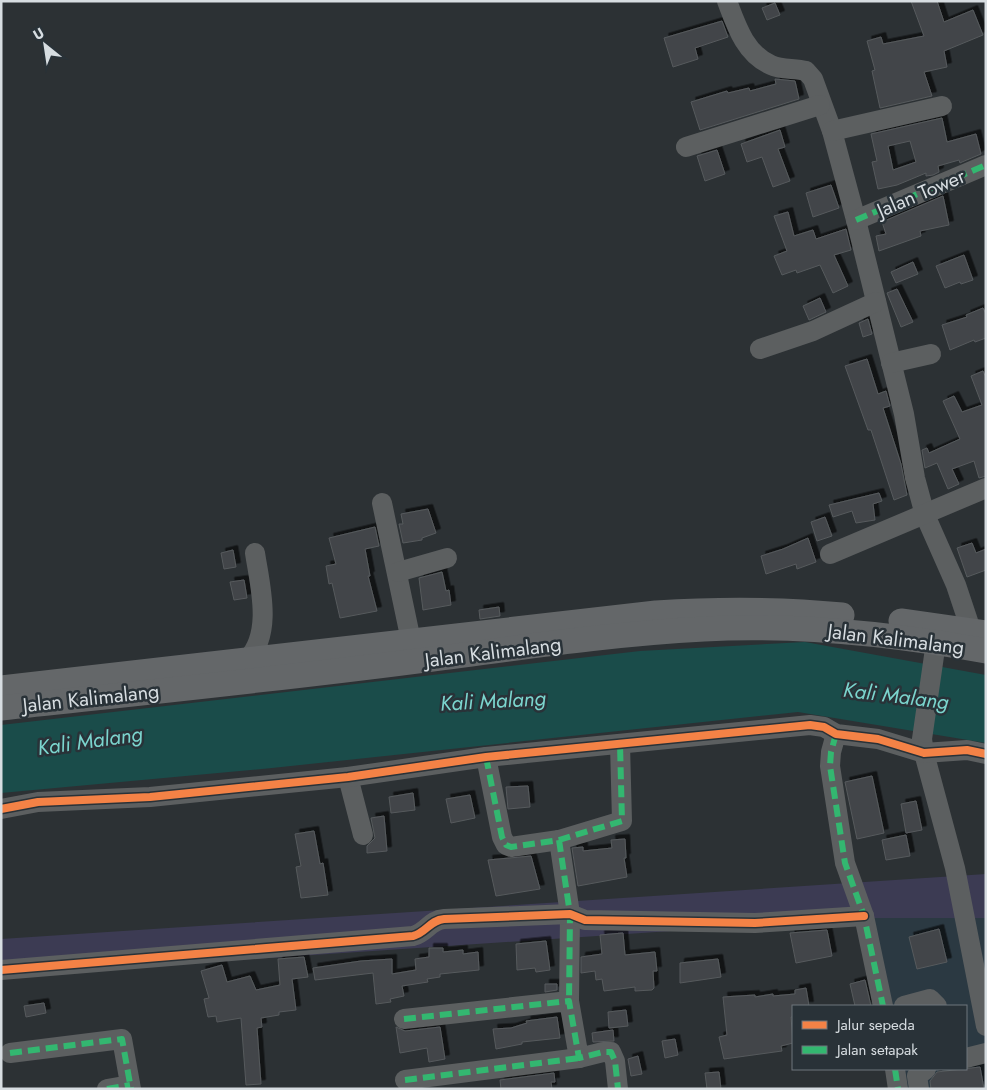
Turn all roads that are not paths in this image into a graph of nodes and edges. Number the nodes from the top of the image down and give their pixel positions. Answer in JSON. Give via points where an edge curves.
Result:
{"nodes":[{"id":1,"x":727,"y":1,"type":"edge"},
{"id":2,"x":820,"y":105,"type":"junction"},
{"id":3,"x":942,"y":106,"type":"dead end"},
{"id":4,"x":832,"y":131,"type":"junction"},
{"id":5,"x":686,"y":147,"type":"dead end"},
{"id":6,"x":986,"y":165,"type":"edge"},
{"id":7,"x":856,"y":220,"type":"junction"},
{"id":8,"x":876,"y":302,"type":"junction"},
{"id":9,"x":760,"y":349,"type":"dead end"},
{"id":10,"x":931,"y":354,"type":"dead end"},
{"id":11,"x":891,"y":364,"type":"junction"},
{"id":12,"x":986,"y":488,"type":"edge"},
{"id":13,"x":382,"y":503,"type":"dead end"},
{"id":14,"x":925,"y":515,"type":"junction"},
{"id":15,"x":255,"y":553,"type":"dead end"},
{"id":16,"x":830,"y":554,"type":"dead end"},
{"id":17,"x":447,"y":558,"type":"dead end"},
{"id":18,"x":398,"y":572,"type":"junction"},
{"id":19,"x":976,"y":640,"type":"edge"},
{"id":20,"x":934,"y":651,"type":"junction"},
{"id":21,"x":413,"y":652,"type":"junction"},
{"id":22,"x":248,"y":670,"type":"junction"},
{"id":23,"x":1,"y":688,"type":"edge"},
{"id":24,"x":1,"y":708,"type":"edge"},
{"id":25,"x":836,"y":734,"type":"junction"},
{"id":26,"x":620,"y":744,"type":"junction"},
{"id":27,"x":923,"y":746,"type":"junction"},
{"id":28,"x":986,"y":754,"type":"edge"},
{"id":29,"x":486,"y":757,"type":"junction"},
{"id":30,"x":348,"y":777,"type":"junction"},
{"id":31,"x":1,"y":809,"type":"edge"},
{"id":32,"x":363,"y":835,"type":"dead end"},
{"id":33,"x":559,"y":840,"type":"junction"},
{"id":34,"x":570,"y":914,"type":"junction"},
{"id":35,"x":864,"y":916,"type":"junction"},
{"id":36,"x":1,"y":970,"type":"edge"},
{"id":37,"x":569,"y":1001,"type":"junction"},
{"id":38,"x":883,"y":1005,"type":"edge"},
{"id":39,"x":908,"y":1005,"type":"edge"},
{"id":40,"x":936,"y":1005,"type":"edge"},
{"id":41,"x":404,"y":1019,"type":"dead end"},
{"id":42,"x":986,"y":1026,"type":"edge"},
{"id":43,"x":10,"y":1053,"type":"dead end"},
{"id":44,"x":986,"y":1053,"type":"edge"},
{"id":45,"x":579,"y":1058,"type":"junction"},
{"id":46,"x":967,"y":1058,"type":"edge"},
{"id":47,"x":895,"y":1070,"type":"edge"},
{"id":48,"x":925,"y":1070,"type":"edge"},
{"id":49,"x":405,"y":1080,"type":"dead end"},
{"id":50,"x":130,"y":1087,"type":"edge"},
{"id":51,"x":106,"y":1089,"type":"edge"},
{"id":52,"x":618,"y":1089,"type":"edge"},
{"id":53,"x":898,"y":1089,"type":"edge"},
{"id":54,"x":919,"y":1089,"type":"edge"}],
"edges":[{"from":1,"to":2,"type":"street","via":[[741,37],[772,66],[806,71],[813,79]]},
{"from":2,"to":4,"type":"street"},
{"from":2,"to":5,"type":"street"},
{"from":3,"to":4,"type":"street"},
{"from":4,"to":7,"type":"street"},
{"from":6,"to":7,"type":"street","name":"Jalan Tower"},
{"from":7,"to":8,"type":"street"},
{"from":8,"to":9,"type":"street","via":[[813,331]]},
{"from":8,"to":11,"type":"street"},
{"from":10,"to":11,"type":"street"},
{"from":11,"to":14,"type":"street"},
{"from":12,"to":14,"type":"street"},
{"from":13,"to":18,"type":"street"},
{"from":14,"to":16,"type":"street"},
{"from":14,"to":19,"type":"street"},
{"from":15,"to":22,"type":"street","via":[[262,625]]},
{"from":17,"to":18,"type":"street"},
{"from":18,"to":21,"type":"street"},
{"from":19,"to":20,"type":"main road","name":"Jalan Kalimalang"},
{"from":19,"to":21,"type":"main road","name":"Jalan Kalimalang","via":[[800,611],[702,611],[656,614]]},
{"from":20,"to":21,"type":"main road","name":"Jalan Kalimalang","via":[[838,630],[705,628]]},
{"from":20,"to":27,"type":"street"},
{"from":21,"to":22,"type":"main road","name":"Jalan Kalimalang"},
{"from":22,"to":23,"type":"main road","name":"Jalan Kalimalang"},
{"from":22,"to":24,"type":"main road","name":"Jalan Kalimalang"},
{"from":25,"to":26,"type":"street","via":[[824,727],[810,725]]},
{"from":25,"to":27,"type":"street"},
{"from":25,"to":35,"type":"street","via":[[830,752],[830,766],[845,863]]},
{"from":26,"to":29,"type":"street"},
{"from":26,"to":33,"type":"street","via":[[624,819]]},
{"from":27,"to":28,"type":"street"},
{"from":27,"to":42,"type":"street","via":[[954,868]]},
{"from":29,"to":30,"type":"street"},
{"from":29,"to":33,"type":"street","via":[[506,845]]},
{"from":30,"to":31,"type":"street","via":[[150,797],[38,802]]},
{"from":30,"to":32,"type":"street"},
{"from":33,"to":34,"type":"street"},
{"from":34,"to":35,"type":"street","via":[[586,920],[755,922]]},
{"from":34,"to":36,"type":"street","via":[[438,919],[422,934],[413,936]]},
{"from":34,"to":37,"type":"street"},
{"from":35,"to":38,"type":"street"},
{"from":37,"to":41,"type":"street"},
{"from":37,"to":45,"type":"street"},
{"from":39,"to":40,"type":"street","via":[[930,999]]},
{"from":43,"to":50,"type":"street","via":[[122,1039]]},
{"from":44,"to":46,"type":"street"},
{"from":45,"to":49,"type":"street"},
{"from":45,"to":52,"type":"street","via":[[611,1052]]},
{"from":47,"to":53,"type":"street"},
{"from":48,"to":54,"type":"street","via":[[917,1076]]},
{"from":50,"to":51,"type":"street"}]}
